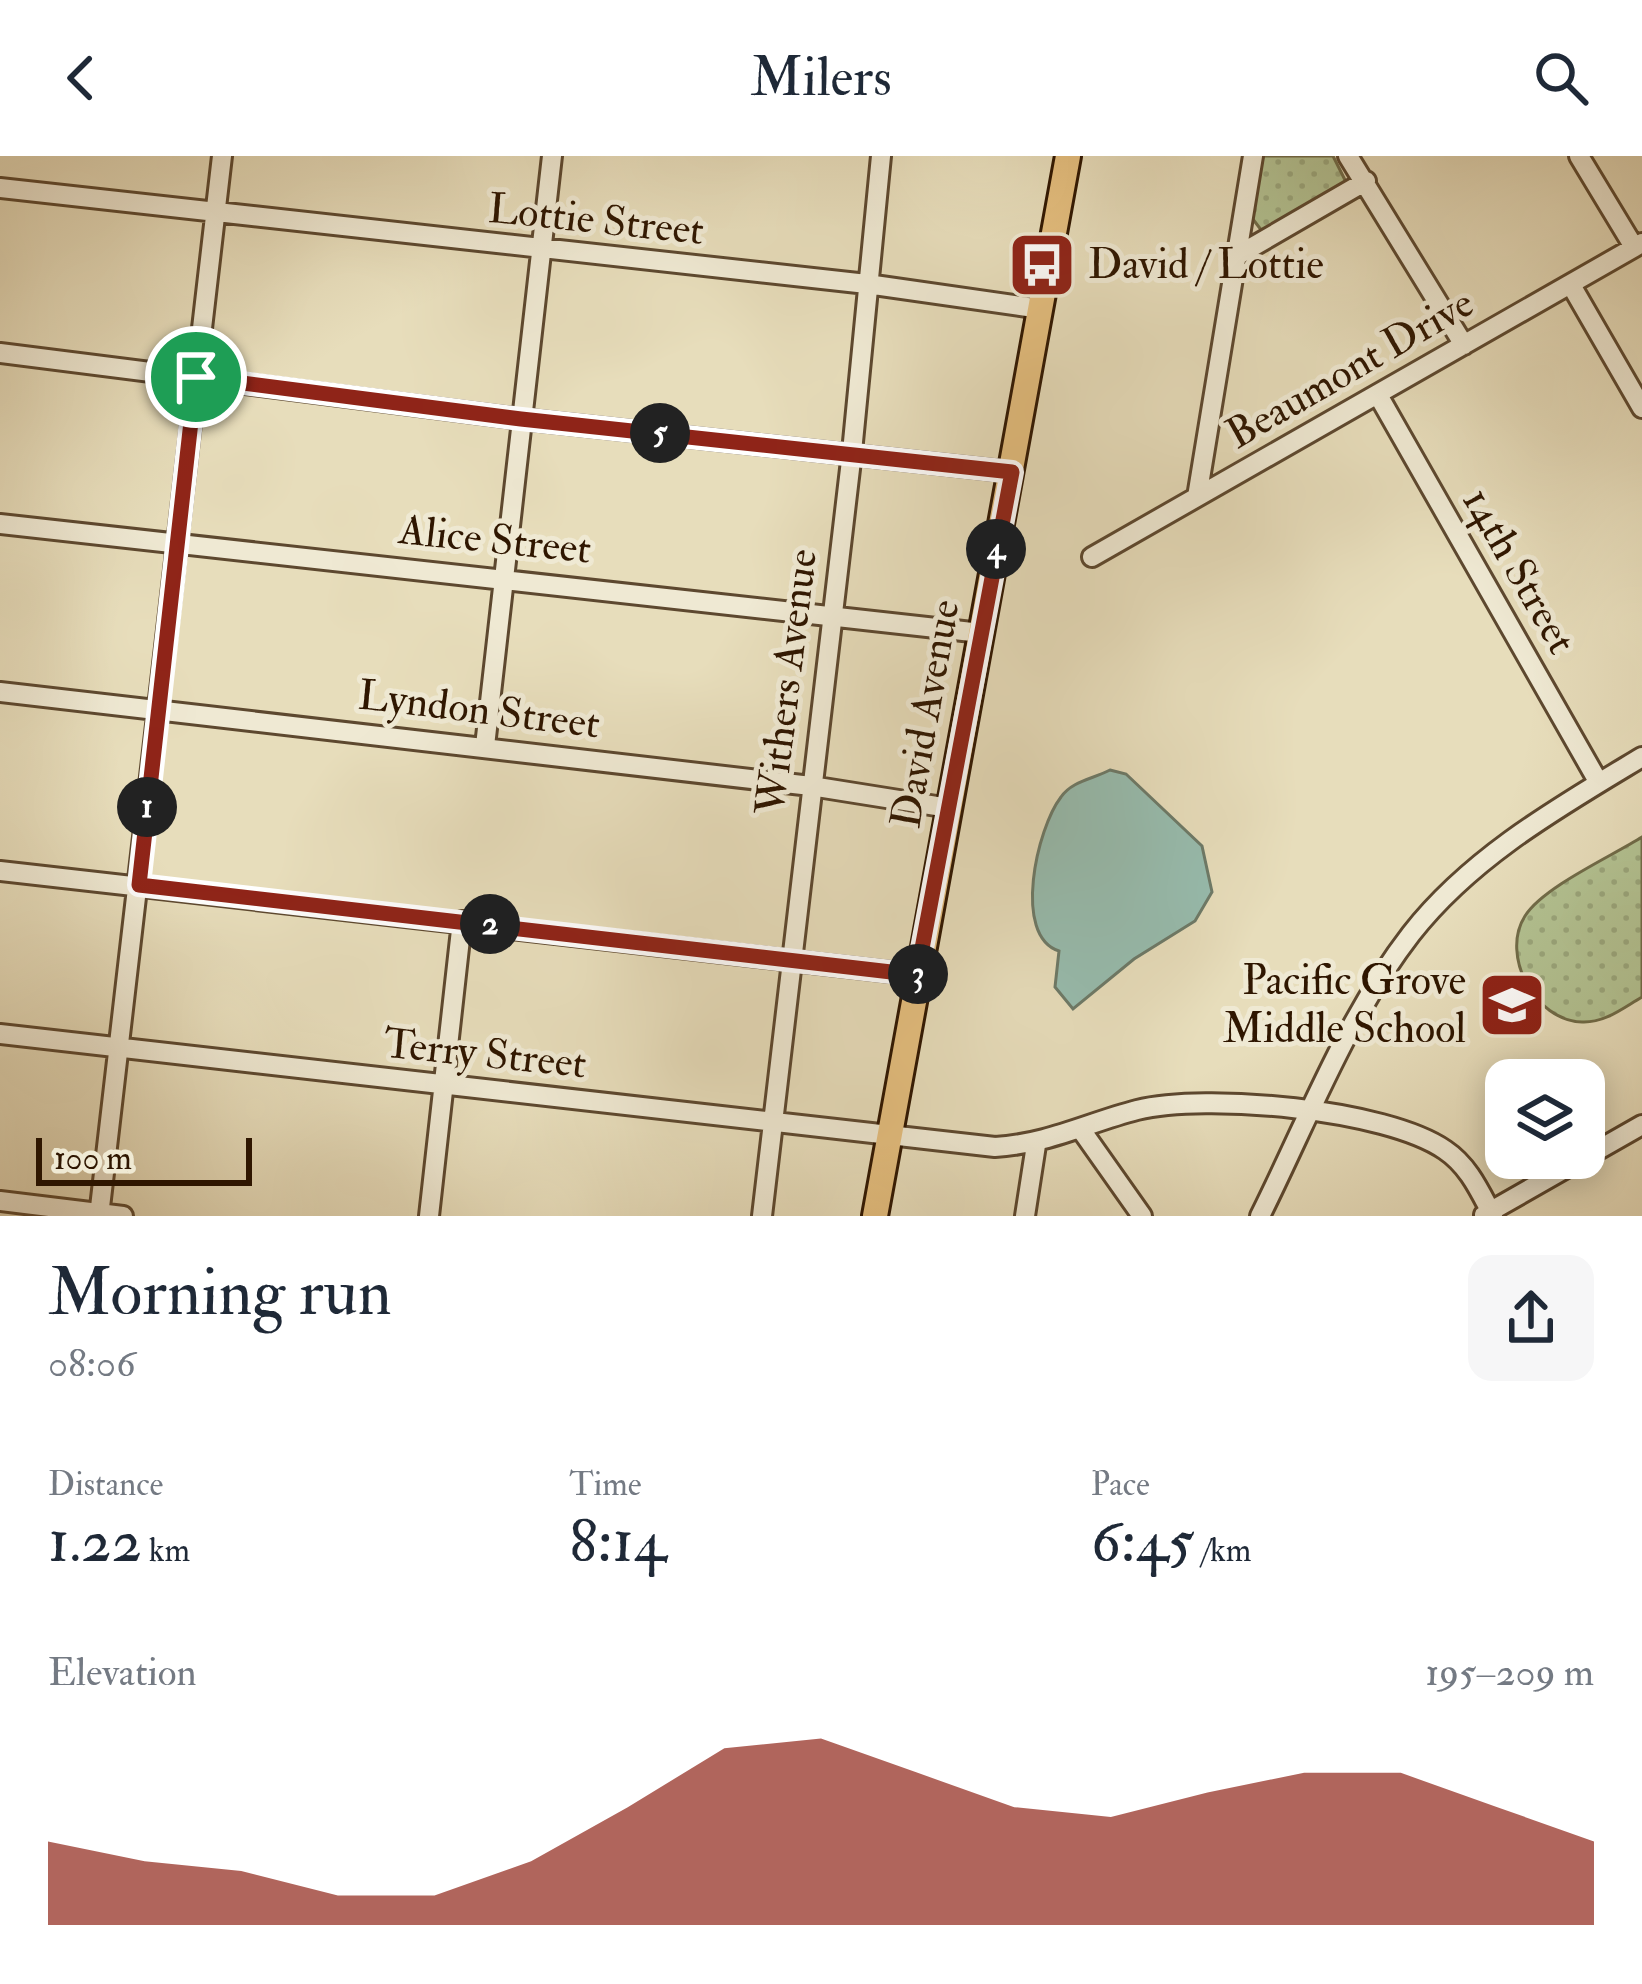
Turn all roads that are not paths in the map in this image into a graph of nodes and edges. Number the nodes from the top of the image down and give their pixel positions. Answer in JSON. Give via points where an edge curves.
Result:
{"nodes":[{"id":1,"x":222,"y":156,"type":"edge"},
{"id":2,"x":552,"y":156,"type":"edge"},
{"id":3,"x":881,"y":156,"type":"edge"},
{"id":4,"x":1068,"y":156,"type":"edge"},
{"id":5,"x":1253,"y":156,"type":"edge"},
{"id":6,"x":1348,"y":156,"type":"edge"},
{"id":7,"x":1580,"y":156,"type":"edge"},
{"id":8,"x":1366,"y":181,"type":"junction"},
{"id":9,"x":0,"y":188,"type":"edge"},
{"id":10,"x":216,"y":213,"type":"junction"},
{"id":11,"x":1638,"y":245,"type":"edge"},
{"id":12,"x":541,"y":251,"type":"junction"},
{"id":13,"x":1235,"y":257,"type":"junction"},
{"id":14,"x":867,"y":284,"type":"junction"},
{"id":15,"x":1571,"y":285,"type":"junction"},
{"id":16,"x":1041,"y":309,"type":"junction"},
{"id":17,"x":1464,"y":345,"type":"junction"},
{"id":18,"x":0,"y":353,"type":"edge"},
{"id":19,"x":196,"y":377,"type":"junction"},
{"id":20,"x":1378,"y":395,"type":"junction"},
{"id":21,"x":1642,"y":408,"type":"edge"},
{"id":22,"x":521,"y":419,"type":"junction"},
{"id":23,"x":853,"y":452,"type":"junction"},
{"id":24,"x":1012,"y":472,"type":"junction"},
{"id":25,"x":1197,"y":497,"type":"junction"},
{"id":26,"x":0,"y":524,"type":"edge"},
{"id":27,"x":178,"y":541,"type":"junction"},
{"id":28,"x":1092,"y":557,"type":"dead end"},
{"id":29,"x":502,"y":576,"type":"junction"},
{"id":30,"x":830,"y":615,"type":"junction"},
{"id":31,"x":981,"y":633,"type":"junction"},
{"id":32,"x":0,"y":692,"type":"edge"},
{"id":33,"x":158,"y":711,"type":"junction"},
{"id":34,"x":484,"y":746,"type":"junction"},
{"id":35,"x":1642,"y":758,"type":"edge"},
{"id":36,"x":1599,"y":783,"type":"junction"},
{"id":37,"x":812,"y":785,"type":"junction"},
{"id":38,"x":949,"y":808,"type":"junction"},
{"id":39,"x":0,"y":872,"type":"edge"},
{"id":40,"x":139,"y":885,"type":"junction"},
{"id":41,"x":462,"y":921,"type":"junction"},
{"id":42,"x":790,"y":957,"type":"junction"},
{"id":43,"x":917,"y":975,"type":"junction"},
{"id":44,"x":0,"y":1034,"type":"edge"},
{"id":45,"x":119,"y":1048,"type":"junction"},
{"id":46,"x":442,"y":1087,"type":"junction"},
{"id":47,"x":1311,"y":1112,"type":"junction"},
{"id":48,"x":772,"y":1120,"type":"junction"},
{"id":49,"x":1642,"y":1125,"type":"edge"},
{"id":50,"x":1082,"y":1130,"type":"junction"},
{"id":51,"x":890,"y":1136,"type":"junction"},
{"id":52,"x":1036,"y":1144,"type":"junction"},
{"id":53,"x":0,"y":1201,"type":"edge"},
{"id":54,"x":1489,"y":1214,"type":"edge"},
{"id":55,"x":99,"y":1215,"type":"edge"},
{"id":56,"x":123,"y":1216,"type":"edge"},
{"id":57,"x":429,"y":1216,"type":"edge"},
{"id":58,"x":762,"y":1216,"type":"edge"},
{"id":59,"x":875,"y":1216,"type":"edge"},
{"id":60,"x":1025,"y":1216,"type":"edge"},
{"id":61,"x":1142,"y":1216,"type":"edge"},
{"id":62,"x":1260,"y":1216,"type":"edge"}],
"edges":[{"from":1,"to":10,"type":"street"},
{"from":2,"to":12,"type":"street"},
{"from":3,"to":14,"type":"street","name":"Withers Avenue"},
{"from":4,"to":16,"type":"main road","name":"David Avenue"},
{"from":5,"to":13,"type":"street"},
{"from":6,"to":8,"type":"street"},
{"from":7,"to":11,"type":"street"},
{"from":8,"to":13,"type":"street"},
{"from":8,"to":17,"type":"street"},
{"from":9,"to":10,"type":"street","name":"Lottie Street"},
{"from":10,"to":12,"type":"street","name":"Lottie Street"},
{"from":10,"to":19,"type":"street"},
{"from":11,"to":15,"type":"street","name":"Beaumont Drive"},
{"from":12,"to":14,"type":"street","name":"Lottie Street"},
{"from":12,"to":22,"type":"street"},
{"from":13,"to":25,"type":"street"},
{"from":14,"to":16,"type":"street","name":"Lottie Street"},
{"from":14,"to":23,"type":"street","name":"Withers Avenue"},
{"from":15,"to":17,"type":"street","name":"Beaumont Drive"},
{"from":15,"to":21,"type":"street"},
{"from":16,"to":24,"type":"main road","name":"David Avenue"},
{"from":17,"to":20,"type":"street","name":"Beaumont Drive"},
{"from":18,"to":19,"type":"street"},
{"from":19,"to":22,"type":"street"},
{"from":19,"to":27,"type":"street"},
{"from":20,"to":25,"type":"street","name":"Beaumont Drive"},
{"from":20,"to":36,"type":"street","name":"14th Street"},
{"from":22,"to":23,"type":"street"},
{"from":22,"to":29,"type":"street"},
{"from":23,"to":24,"type":"street"},
{"from":23,"to":30,"type":"street","name":"Withers Avenue"},
{"from":24,"to":31,"type":"main road","name":"David Avenue"},
{"from":25,"to":28,"type":"street","name":"Beaumont Drive"},
{"from":26,"to":27,"type":"street","name":"Alice Street"},
{"from":27,"to":29,"type":"street","name":"Alice Street"},
{"from":27,"to":33,"type":"street"},
{"from":29,"to":30,"type":"street","name":"Alice Street"},
{"from":29,"to":34,"type":"street"},
{"from":30,"to":31,"type":"street","name":"Alice Street"},
{"from":30,"to":37,"type":"street","name":"Withers Avenue"},
{"from":31,"to":38,"type":"main road","name":"David Avenue"},
{"from":32,"to":33,"type":"street","name":"Lyndon Street"},
{"from":33,"to":34,"type":"street","name":"Lyndon Street"},
{"from":33,"to":40,"type":"street"},
{"from":34,"to":37,"type":"street","name":"Lyndon Street"},
{"from":35,"to":36,"type":"street"},
{"from":36,"to":47,"type":"street","via":[[1492,855],[1413,931],[1377,981]]},
{"from":37,"to":38,"type":"street","name":"Lyndon Street"},
{"from":37,"to":42,"type":"street","name":"Withers Avenue"},
{"from":38,"to":43,"type":"main road","name":"David Avenue"},
{"from":39,"to":40,"type":"street"},
{"from":40,"to":41,"type":"street"},
{"from":40,"to":45,"type":"street"},
{"from":41,"to":42,"type":"street"},
{"from":41,"to":46,"type":"street"},
{"from":42,"to":43,"type":"street"},
{"from":42,"to":48,"type":"street","name":"Withers Avenue"},
{"from":43,"to":51,"type":"main road","name":"David Avenue"},
{"from":44,"to":45,"type":"street","name":"Terry Street"},
{"from":45,"to":46,"type":"street","name":"Terry Street"},
{"from":45,"to":55,"type":"street"},
{"from":46,"to":48,"type":"street","name":"Terry Street"},
{"from":46,"to":57,"type":"street"},
{"from":47,"to":50,"type":"street","name":"Terry Street","via":[[1186,1102]]},
{"from":47,"to":54,"type":"street","name":"Terry Street","via":[[1431,1141],[1467,1169]]},
{"from":47,"to":62,"type":"street"},
{"from":48,"to":51,"type":"street","name":"Terry Street"},
{"from":48,"to":58,"type":"street","name":"Withers Avenue"},
{"from":49,"to":54,"type":"street"},
{"from":50,"to":52,"type":"street","name":"Terry Street"},
{"from":50,"to":61,"type":"street"},
{"from":51,"to":52,"type":"street","name":"Terry Street"},
{"from":51,"to":59,"type":"main road","name":"David Avenue"},
{"from":52,"to":60,"type":"street"},
{"from":53,"to":55,"type":"street"},
{"from":55,"to":56,"type":"street"}]}
